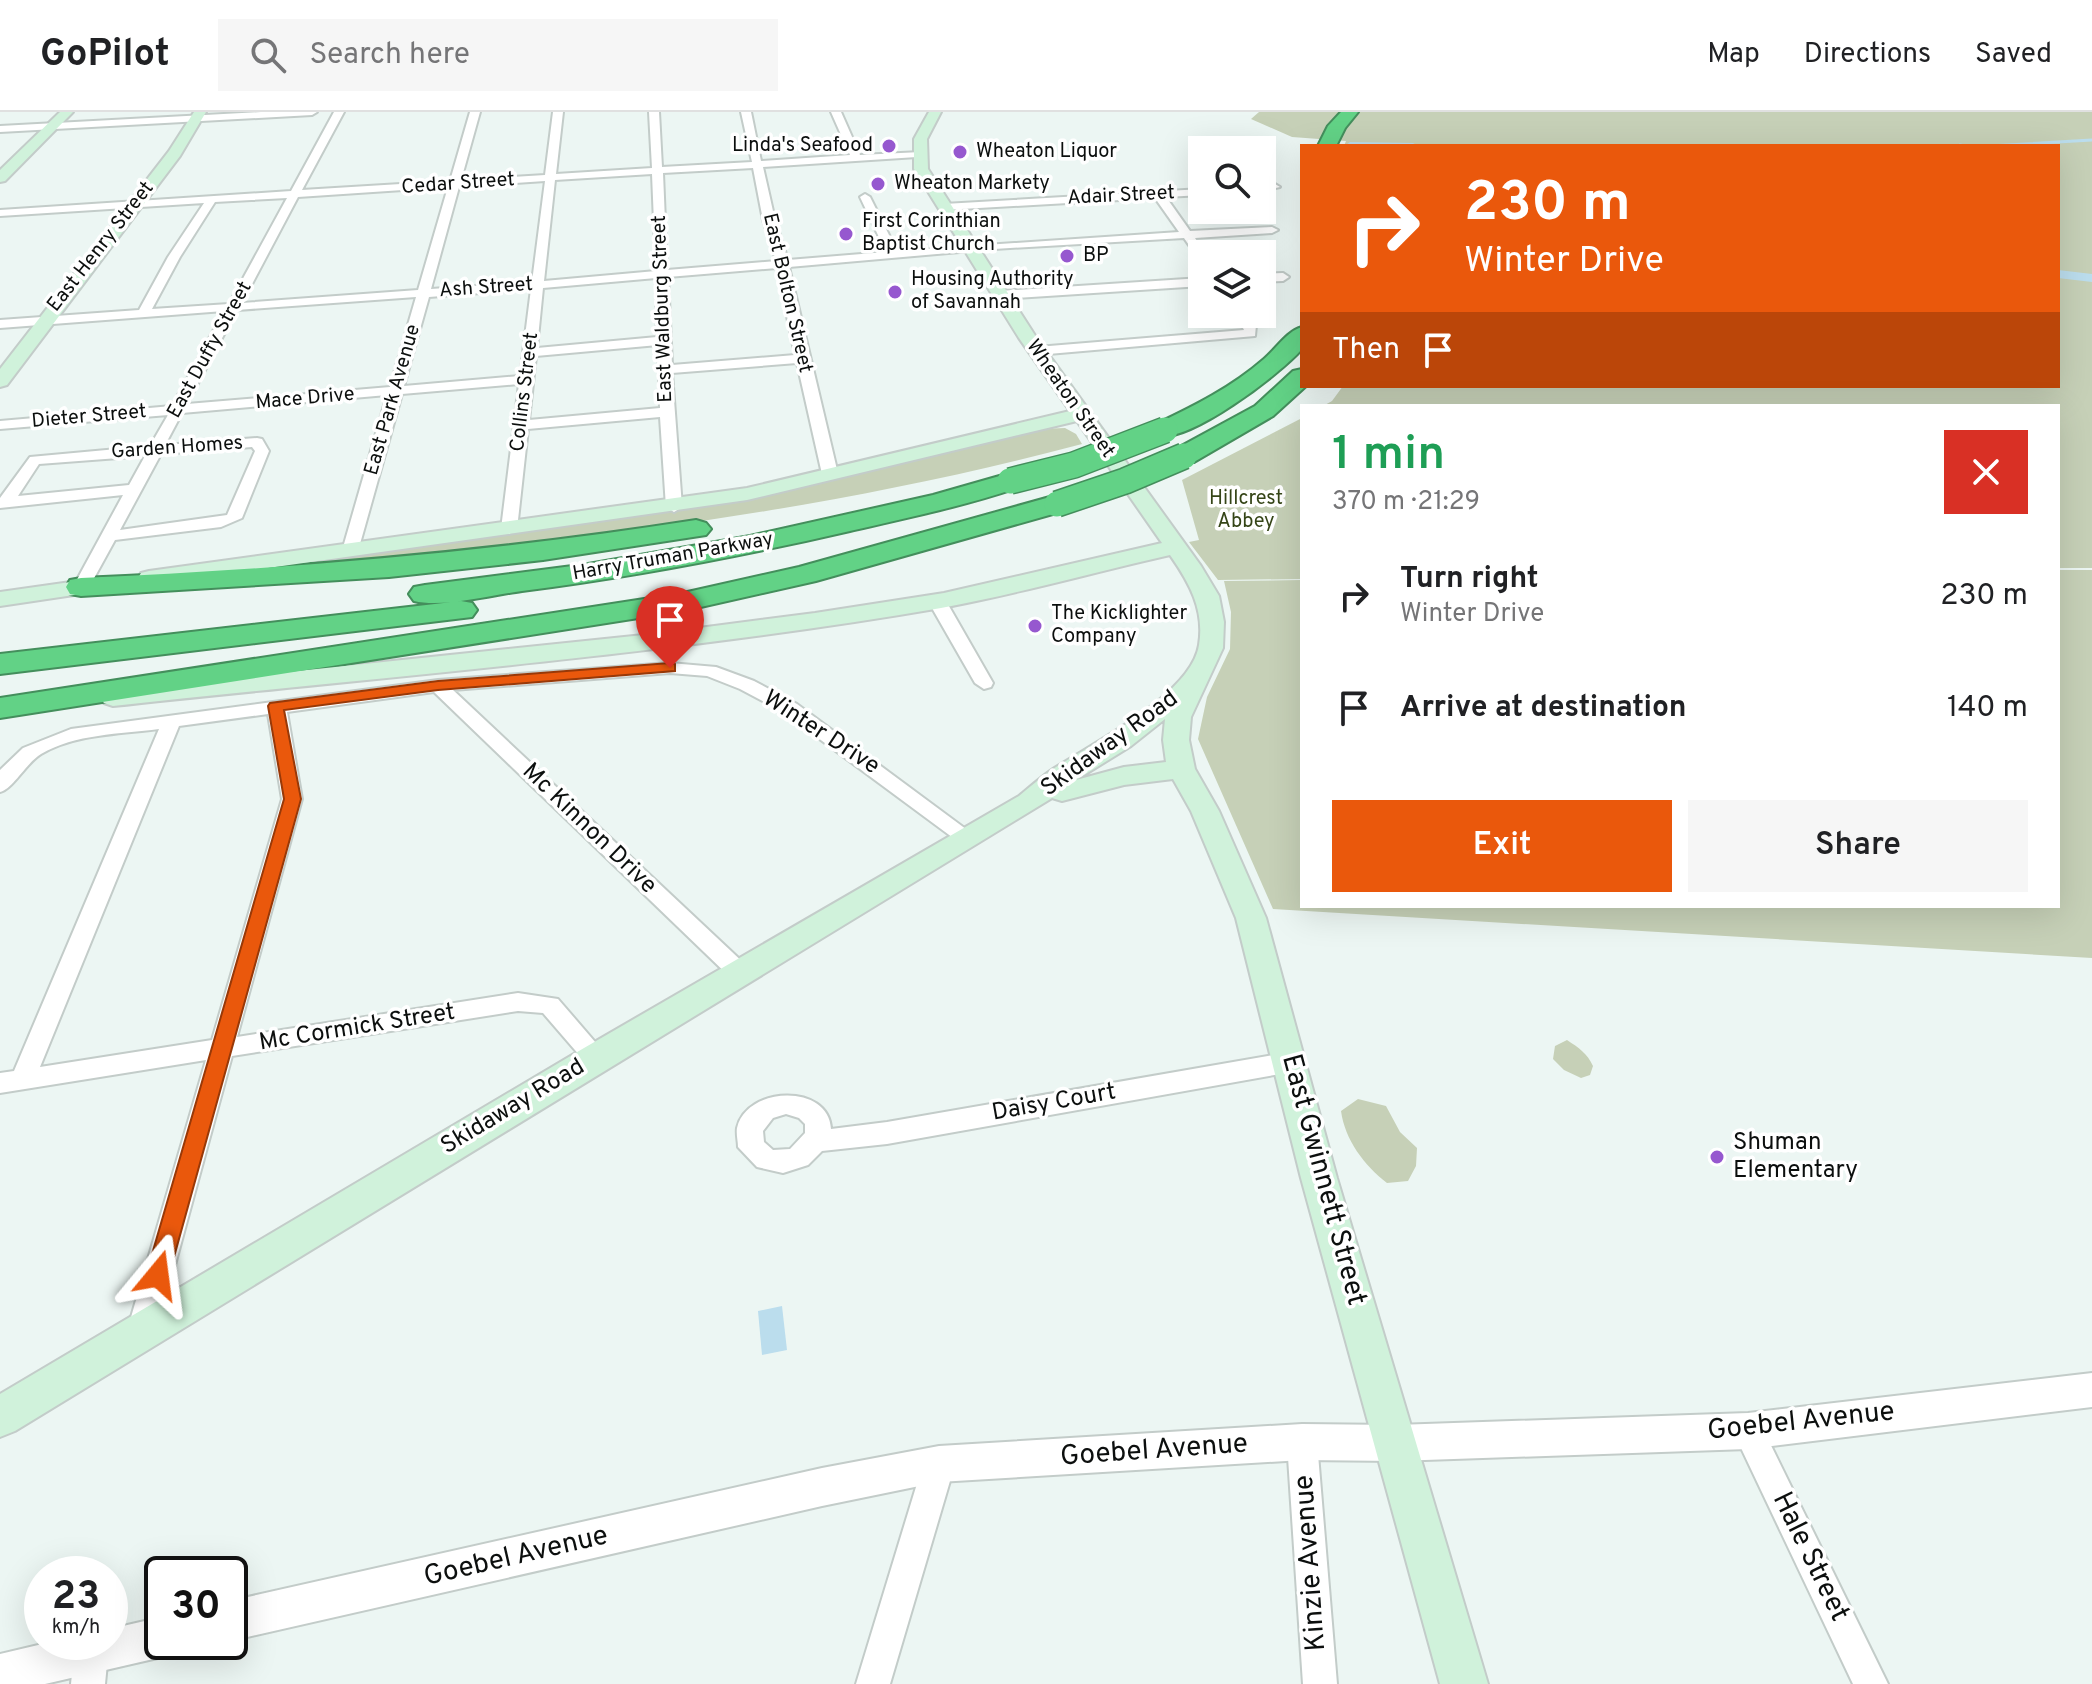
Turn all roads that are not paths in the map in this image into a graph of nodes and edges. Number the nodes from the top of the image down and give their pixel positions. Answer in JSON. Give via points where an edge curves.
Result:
{"nodes":[{"id":1,"x":67,"y":112,"type":"edge"},
{"id":2,"x":312,"y":112,"type":"edge"},
{"id":3,"x":339,"y":112,"type":"edge"},
{"id":4,"x":475,"y":112,"type":"edge"},
{"id":5,"x":558,"y":112,"type":"edge"},
{"id":6,"x":654,"y":112,"type":"edge"},
{"id":7,"x":746,"y":112,"type":"edge"},
{"id":8,"x":836,"y":112,"type":"edge"},
{"id":9,"x":935,"y":112,"type":"edge"},
{"id":10,"x":1350,"y":112,"type":"edge"},
{"id":11,"x":198,"y":115,"type":"edge"},
{"id":12,"x":53,"y":126,"type":"junction"},
{"id":13,"x":0,"y":129,"type":"edge"},
{"id":14,"x":1328,"y":144,"type":"edge"},
{"id":15,"x":917,"y":154,"type":"junction"},
{"id":16,"x":856,"y":157,"type":"junction"},
{"id":17,"x":758,"y":164,"type":"junction"},
{"id":18,"x":658,"y":171,"type":"junction"},
{"id":19,"x":551,"y":177,"type":"junction"},
{"id":20,"x":0,"y":178,"type":"edge"},
{"id":21,"x":455,"y":184,"type":"junction"},
{"id":22,"x":1188,"y":193,"type":"edge"},
{"id":23,"x":295,"y":194,"type":"junction"},
{"id":24,"x":1158,"y":194,"type":"junction"},
{"id":25,"x":865,"y":197,"type":"dead end"},
{"id":26,"x":211,"y":200,"type":"junction"},
{"id":27,"x":136,"y":204,"type":"junction"},
{"id":28,"x":944,"y":207,"type":"junction"},
{"id":29,"x":0,"y":213,"type":"edge"},
{"id":30,"x":1272,"y":230,"type":"dead end"},
{"id":31,"x":1187,"y":234,"type":"junction"},
{"id":32,"x":1191,"y":240,"type":"edge"},
{"id":33,"x":971,"y":249,"type":"junction"},
{"id":34,"x":893,"y":255,"type":"junction"},
{"id":35,"x":782,"y":264,"type":"junction"},
{"id":36,"x":663,"y":275,"type":"junction"},
{"id":37,"x":1276,"y":277,"type":"edge"},
{"id":38,"x":1283,"y":277,"type":"dead end"},
{"id":39,"x":1188,"y":283,"type":"edge"},
{"id":40,"x":537,"y":285,"type":"junction"},
{"id":41,"x":423,"y":292,"type":"junction"},
{"id":42,"x":999,"y":295,"type":"junction"},
{"id":43,"x":234,"y":307,"type":"junction"},
{"id":44,"x":144,"y":313,"type":"junction"},
{"id":45,"x":44,"y":320,"type":"junction"},
{"id":46,"x":0,"y":324,"type":"edge"},
{"id":47,"x":1250,"y":328,"type":"edge"},
{"id":48,"x":1300,"y":336,"type":"edge"},
{"id":49,"x":666,"y":340,"type":"junction"},
{"id":50,"x":1037,"y":351,"type":"junction"},
{"id":51,"x":531,"y":352,"type":"junction"},
{"id":52,"x":803,"y":358,"type":"junction"},
{"id":53,"x":666,"y":370,"type":"junction"},
{"id":54,"x":1300,"y":370,"type":"edge"},
{"id":55,"x":1300,"y":378,"type":"edge"},
{"id":56,"x":528,"y":379,"type":"junction"},
{"id":57,"x":0,"y":381,"type":"edge"},
{"id":58,"x":395,"y":391,"type":"junction"},
{"id":59,"x":178,"y":409,"type":"junction"},
{"id":60,"x":666,"y":412,"type":"junction"},
{"id":61,"x":1080,"y":414,"type":"junction"},
{"id":62,"x":0,"y":425,"type":"edge"},
{"id":63,"x":522,"y":425,"type":"junction"},
{"id":64,"x":1172,"y":439,"type":"junction"},
{"id":65,"x":157,"y":449,"type":"junction"},
{"id":66,"x":1022,"y":473,"type":"junction"},
{"id":67,"x":830,"y":474,"type":"junction"},
{"id":68,"x":135,"y":489,"type":"junction"},
{"id":69,"x":1053,"y":498,"type":"junction"},
{"id":70,"x":4,"y":503,"type":"edge"},
{"id":71,"x":674,"y":507,"type":"junction"},
{"id":72,"x":509,"y":529,"type":"junction"},
{"id":73,"x":109,"y":536,"type":"junction"},
{"id":74,"x":1174,"y":547,"type":"junction"},
{"id":75,"x":350,"y":551,"type":"junction"},
{"id":76,"x":81,"y":587,"type":"junction"},
{"id":77,"x":0,"y":599,"type":"edge"},
{"id":78,"x":937,"y":601,"type":"junction"},
{"id":79,"x":0,"y":643,"type":"edge"},
{"id":80,"x":0,"y":664,"type":"edge"},
{"id":81,"x":984,"y":683,"type":"dead end"},
{"id":82,"x":1191,"y":685,"type":"junction"},
{"id":83,"x":438,"y":686,"type":"junction"},
{"id":84,"x":276,"y":706,"type":"junction"},
{"id":85,"x":0,"y":710,"type":"edge"},
{"id":86,"x":171,"y":723,"type":"junction"},
{"id":87,"x":1086,"y":764,"type":"junction"},
{"id":88,"x":1181,"y":769,"type":"junction"},
{"id":89,"x":0,"y":786,"type":"edge"},
{"id":90,"x":1029,"y":802,"type":"junction"},
{"id":91,"x":967,"y":838,"type":"junction"},
{"id":92,"x":740,"y":973,"type":"junction"},
{"id":93,"x":222,"y":1050,"type":"junction"},
{"id":94,"x":596,"y":1057,"type":"junction"},
{"id":95,"x":1291,"y":1062,"type":"junction"},
{"id":96,"x":12,"y":1081,"type":"edge"},
{"id":97,"x":817,"y":1141,"type":"dead end"},
{"id":98,"x":142,"y":1331,"type":"junction"},
{"id":99,"x":2092,"y":1390,"type":"edge"},
{"id":100,"x":0,"y":1417,"type":"edge"},
{"id":101,"x":1748,"y":1431,"type":"junction"},
{"id":102,"x":1302,"y":1442,"type":"junction"},
{"id":103,"x":1396,"y":1443,"type":"junction"},
{"id":104,"x":939,"y":1464,"type":"junction"},
{"id":105,"x":248,"y":1617,"type":"edge"},
{"id":106,"x":144,"y":1645,"type":"edge"},
{"id":107,"x":90,"y":1668,"type":"edge"},
{"id":108,"x":0,"y":1674,"type":"edge"},
{"id":109,"x":873,"y":1684,"type":"edge"},
{"id":110,"x":1320,"y":1684,"type":"edge"},
{"id":111,"x":1464,"y":1684,"type":"edge"},
{"id":112,"x":1871,"y":1684,"type":"edge"}],
"edges":[{"from":1,"to":12,"type":"main road"},
{"from":2,"to":11,"type":"street"},
{"from":3,"to":23,"type":"street","name":"East Duffy Street"},
{"from":4,"to":21,"type":"street","name":"East Park Avenue"},
{"from":5,"to":19,"type":"street","name":"Collins Street"},
{"from":6,"to":18,"type":"street","name":"East Waldburg Street"},
{"from":7,"to":17,"type":"street","name":"East Bolton Street"},
{"from":8,"to":16,"type":"street"},
{"from":9,"to":15,"type":"main road"},
{"from":10,"to":14,"type":"highway"},
{"from":11,"to":12,"type":"street"},
{"from":11,"to":27,"type":"main road","name":"East Henry Street"},
{"from":12,"to":13,"type":"street"},
{"from":12,"to":20,"type":"main road"},
{"from":15,"to":16,"type":"street","name":"Cedar Street"},
{"from":15,"to":28,"type":"main road","name":"Wheaton Street"},
{"from":16,"to":17,"type":"street","name":"Cedar Street"},
{"from":17,"to":18,"type":"street","name":"Cedar Street","via":[[707,163]]},
{"from":17,"to":35,"type":"street","name":"East Bolton Street"},
{"from":18,"to":19,"type":"street","name":"Cedar Street"},
{"from":18,"to":36,"type":"street","name":"East Waldburg Street"},
{"from":19,"to":21,"type":"street","name":"Cedar Street"},
{"from":19,"to":40,"type":"street","name":"Collins Street"},
{"from":21,"to":23,"type":"street","name":"Cedar Street"},
{"from":21,"to":41,"type":"street","name":"East Park Avenue"},
{"from":22,"to":24,"type":"street","name":"Adair Street"},
{"from":23,"to":26,"type":"street","name":"Cedar Street"},
{"from":23,"to":43,"type":"street","name":"East Duffy Street"},
{"from":24,"to":28,"type":"street","name":"Adair Street"},
{"from":24,"to":31,"type":"street"},
{"from":25,"to":34,"type":"street"},
{"from":26,"to":27,"type":"street","name":"Cedar Street"},
{"from":26,"to":44,"type":"street"},
{"from":27,"to":29,"type":"street","name":"Cedar Street"},
{"from":27,"to":45,"type":"main road","name":"East Henry Street"},
{"from":28,"to":33,"type":"main road","name":"Wheaton Street"},
{"from":30,"to":31,"type":"street","name":"Ash Street"},
{"from":31,"to":32,"type":"street"},
{"from":31,"to":33,"type":"street","name":"Ash Street"},
{"from":33,"to":34,"type":"street","name":"Ash Street"},
{"from":33,"to":42,"type":"main road","name":"Wheaton Street"},
{"from":34,"to":35,"type":"street","name":"Ash Street"},
{"from":35,"to":36,"type":"street","name":"Ash Street"},
{"from":35,"to":52,"type":"street","name":"East Bolton Street"},
{"from":36,"to":40,"type":"street","name":"Ash Street"},
{"from":36,"to":49,"type":"street","name":"East Waldburg Street"},
{"from":37,"to":38,"type":"street"},
{"from":39,"to":42,"type":"street"},
{"from":40,"to":41,"type":"street","name":"Ash Street"},
{"from":40,"to":51,"type":"street","name":"Collins Street"},
{"from":41,"to":43,"type":"street","name":"Ash Street"},
{"from":41,"to":58,"type":"street","name":"East Park Avenue"},
{"from":42,"to":50,"type":"main road","name":"Wheaton Street"},
{"from":43,"to":44,"type":"street","name":"Ash Street"},
{"from":43,"to":59,"type":"street","name":"East Duffy Street"},
{"from":44,"to":45,"type":"street","name":"Ash Street"},
{"from":45,"to":46,"type":"street","name":"Ash Street"},
{"from":45,"to":57,"type":"main road","name":"East Henry Street"},
{"from":47,"to":50,"type":"street","via":[[1250,333]]},
{"from":48,"to":64,"type":"highway","name":"Harry Truman Parkway","via":[[1272,365]]},
{"from":49,"to":51,"type":"street"},
{"from":49,"to":53,"type":"street","name":"East Waldburg Street"},
{"from":50,"to":61,"type":"main road","name":"Wheaton Street"},
{"from":51,"to":56,"type":"street","name":"Collins Street"},
{"from":52,"to":53,"type":"street"},
{"from":52,"to":67,"type":"street","name":"East Bolton Street"},
{"from":53,"to":60,"type":"street","name":"East Waldburg Street"},
{"from":54,"to":64,"type":"highway","name":"Harry Truman Parkway","via":[[1249,408]]},
{"from":55,"to":64,"type":"highway","via":[[1264,411]]},
{"from":56,"to":58,"type":"street","name":"Mace Drive"},
{"from":56,"to":63,"type":"street","name":"Collins Street"},
{"from":58,"to":59,"type":"street","name":"Mace Drive"},
{"from":58,"to":75,"type":"street","name":"East Park Avenue"},
{"from":59,"to":62,"type":"street","name":"Dieter Street"},
{"from":59,"to":65,"type":"street","name":"East Duffy Street"},
{"from":60,"to":63,"type":"street"},
{"from":60,"to":71,"type":"street","name":"East Waldburg Street"},
{"from":61,"to":67,"type":"main road"},
{"from":61,"to":74,"type":"main road","name":"Wheaton Street"},
{"from":63,"to":72,"type":"street","name":"Collins Street"},
{"from":64,"to":66,"type":"highway","name":"Harry Truman Parkway","bridge":true},
{"from":64,"to":69,"type":"highway","bridge":true,"via":[[1125,481]]},
{"from":65,"to":68,"type":"street","name":"East Duffy Street"},
{"from":65,"to":70,"type":"street","name":"Garden Homes","via":[[35,460]]},
{"from":65,"to":73,"type":"street","name":"Garden Homes","via":[[257,442],[262,451],[234,518]]},
{"from":66,"to":76,"type":"highway","via":[[527,552],[231,581]]},
{"from":66,"to":79,"type":"highway","name":"Harry Truman Parkway","via":[[985,490],[798,535],[590,573]]},
{"from":67,"to":71,"type":"main road"},
{"from":68,"to":70,"type":"street"},
{"from":68,"to":73,"type":"street","name":"East Duffy Street"},
{"from":69,"to":80,"type":"highway","name":"Harry Truman Parkway","via":[[593,592]]},
{"from":69,"to":85,"type":"highway","via":[[805,575],[683,602]]},
{"from":71,"to":72,"type":"main road"},
{"from":72,"to":75,"type":"main road"},
{"from":73,"to":76,"type":"street","name":"East Duffy Street"},
{"from":74,"to":78,"type":"main road"},
{"from":74,"to":82,"type":"main road","name":"Wheaton Street","via":[[1207,596],[1212,622],[1211,648]]},
{"from":75,"to":76,"type":"main road"},
{"from":76,"to":77,"type":"main road"},
{"from":78,"to":81,"type":"street"},
{"from":78,"to":85,"type":"main road","via":[[653,641]]},
{"from":82,"to":87,"type":"main road","name":"Skidaway Road"},
{"from":82,"to":88,"type":"main road","name":"East Gwinnett Street","via":[[1178,717]]},
{"from":83,"to":84,"type":"street","name":"Winter Drive"},
{"from":83,"to":91,"type":"street","name":"Winter Drive","via":[[670,668],[710,671],[790,708]]},
{"from":83,"to":92,"type":"street","name":"Mc Kinnon Drive"},
{"from":84,"to":86,"type":"street","name":"Winter Drive"},
{"from":84,"to":93,"type":"street","via":[[292,799]]},
{"from":86,"to":89,"type":"street","name":"Winter Drive","via":[[71,735],[48,743],[11,765]]},
{"from":86,"to":96,"type":"street"},
{"from":87,"to":88,"type":"main road"},
{"from":87,"to":90,"type":"main road","name":"Skidaway Road"},
{"from":88,"to":90,"type":"main road","name":"Skidaway Road","via":[[1091,782]]},
{"from":88,"to":95,"type":"main road","name":"East Gwinnett Street","via":[[1251,918]]},
{"from":90,"to":91,"type":"main road","name":"Skidaway Road"},
{"from":91,"to":92,"type":"main road","name":"Skidaway Road"},
{"from":92,"to":94,"type":"main road","name":"Skidaway Road"},
{"from":93,"to":94,"type":"street","name":"Mc Cormick Street","via":[[518,1002],[550,1005]]},
{"from":93,"to":96,"type":"street","name":"Mc Cormick Street"},
{"from":93,"to":98,"type":"street"},
{"from":94,"to":98,"type":"main road","name":"Skidaway Road"},
{"from":95,"to":97,"type":"street","name":"Daisy Court"},
{"from":95,"to":103,"type":"main road","name":"East Gwinnett Street"},
{"from":98,"to":100,"type":"main road","name":"Skidaway Road"},
{"from":99,"to":101,"type":"street","name":"Goebel Avenue"},
{"from":101,"to":103,"type":"street","name":"Goebel Avenue"},
{"from":101,"to":112,"type":"street","name":"Hale Street"},
{"from":102,"to":103,"type":"street","name":"Goebel Avenue"},
{"from":102,"to":104,"type":"street","name":"Goebel Avenue"},
{"from":102,"to":110,"type":"street","name":"Kinzie Avenue"},
{"from":103,"to":111,"type":"main road","name":"East Gwinnett Street"},
{"from":104,"to":105,"type":"street","name":"Goebel Avenue"},
{"from":104,"to":109,"type":"street"},
{"from":106,"to":107,"type":"street"},
{"from":107,"to":108,"type":"street"}]}
